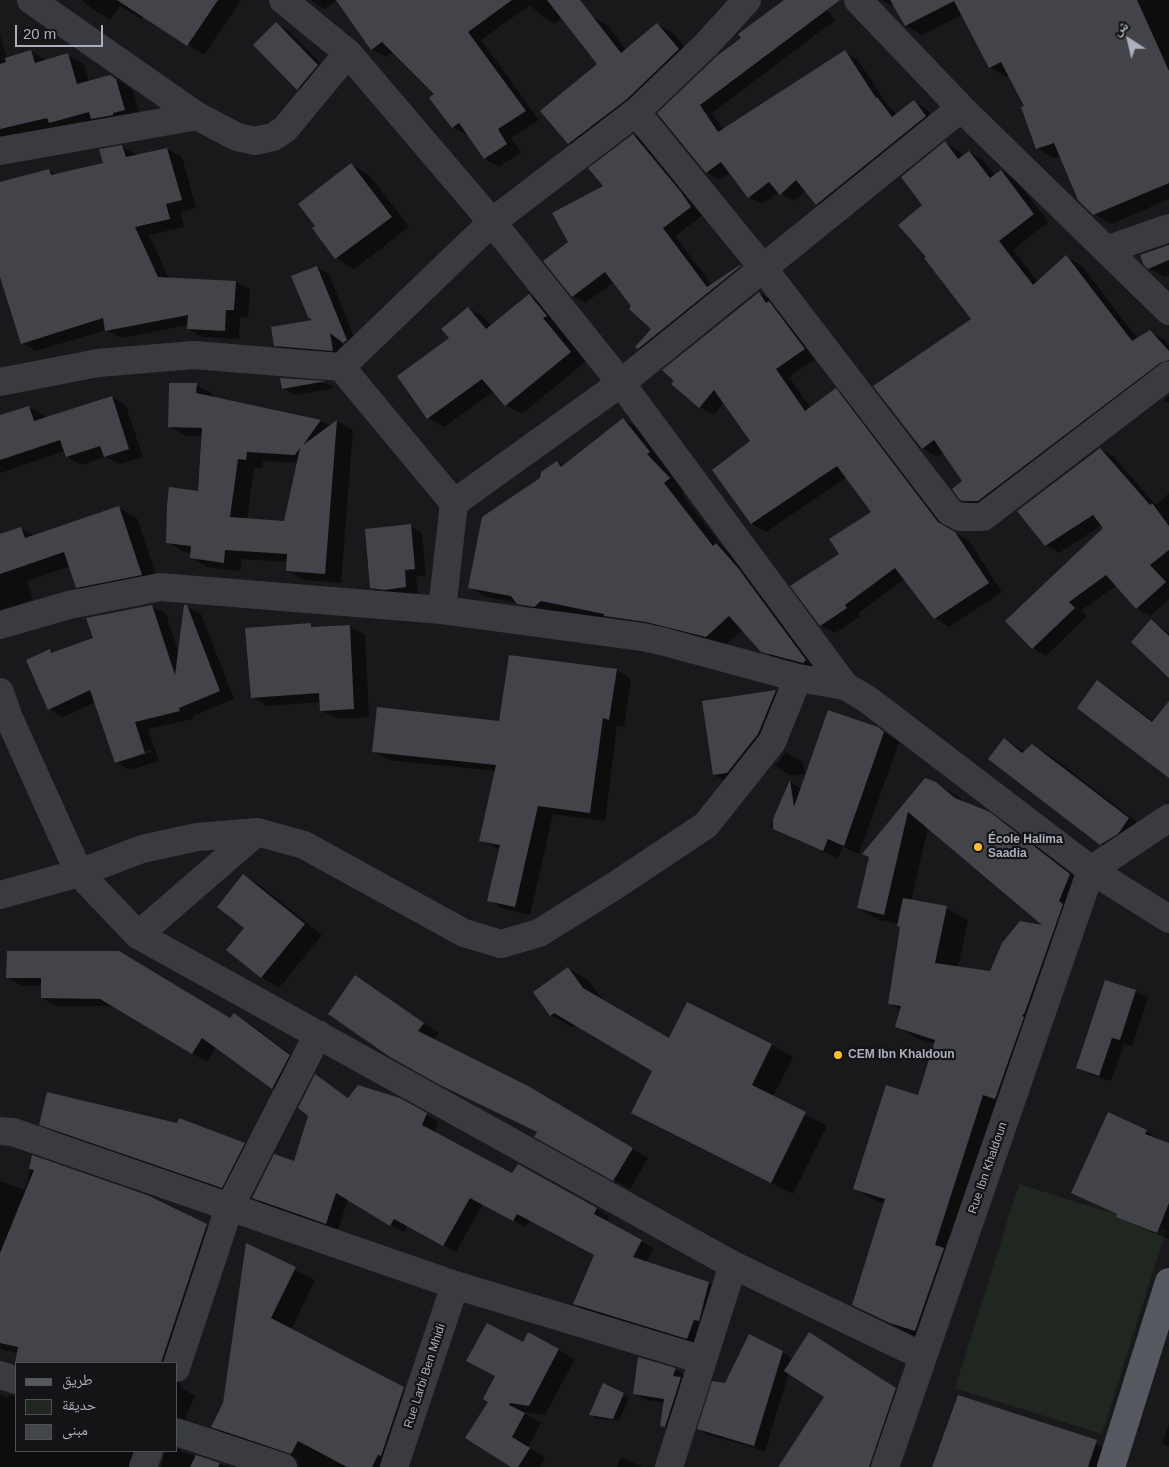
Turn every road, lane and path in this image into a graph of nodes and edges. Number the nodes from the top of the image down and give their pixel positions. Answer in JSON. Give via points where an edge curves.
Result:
{"nodes":[{"id":1,"x":31,"y":0,"type":"edge"},
{"id":2,"x":283,"y":0,"type":"edge"},
{"id":3,"x":747,"y":0,"type":"edge"},
{"id":4,"x":871,"y":3,"type":"edge"},
{"id":5,"x":348,"y":54,"type":"junction"},
{"id":6,"x":961,"y":108,"type":"junction"},
{"id":7,"x":636,"y":112,"type":"junction"},
{"id":8,"x":197,"y":116,"type":"junction"},
{"id":9,"x":0,"y":150,"type":"edge"},
{"id":10,"x":492,"y":222,"type":"junction"},
{"id":11,"x":1169,"y":228,"type":"edge"},
{"id":12,"x":1106,"y":250,"type":"junction"},
{"id":13,"x":763,"y":268,"type":"junction"},
{"id":14,"x":1169,"y":311,"type":"edge"},
{"id":15,"x":341,"y":367,"type":"junction"},
{"id":16,"x":1169,"y":375,"type":"edge"},
{"id":17,"x":0,"y":382,"type":"edge"},
{"id":18,"x":621,"y":383,"type":"junction"},
{"id":19,"x":454,"y":503,"type":"junction"},
{"id":20,"x":442,"y":610,"type":"junction"},
{"id":21,"x":0,"y":624,"type":"edge"},
{"id":22,"x":798,"y":678,"type":"junction"},
{"id":23,"x":845,"y":686,"type":"junction"},
{"id":24,"x":0,"y":692,"type":"edge"},
{"id":25,"x":1169,"y":818,"type":"edge"},
{"id":26,"x":257,"y":832,"type":"junction"},
{"id":27,"x":1091,"y":870,"type":"junction"},
{"id":28,"x":79,"y":873,"type":"junction"},
{"id":29,"x":0,"y":895,"type":"edge"},
{"id":30,"x":1169,"y":919,"type":"edge"},
{"id":31,"x":138,"y":935,"type":"junction"},
{"id":32,"x":318,"y":1034,"type":"junction"},
{"id":33,"x":0,"y":1131,"type":"edge"},
{"id":34,"x":229,"y":1208,"type":"junction"},
{"id":35,"x":733,"y":1265,"type":"junction"},
{"id":36,"x":1169,"y":1282,"type":"edge"},
{"id":37,"x":455,"y":1285,"type":"junction"},
{"id":38,"x":922,"y":1356,"type":"junction"},
{"id":39,"x":703,"y":1360,"type":"junction"},
{"id":40,"x":178,"y":1362,"type":"edge"},
{"id":41,"x":0,"y":1375,"type":"edge"},
{"id":42,"x":15,"y":1380,"type":"edge"},
{"id":43,"x":178,"y":1433,"type":"edge"},
{"id":44,"x":149,"y":1452,"type":"edge"},
{"id":45,"x":143,"y":1467,"type":"edge"},
{"id":46,"x":283,"y":1467,"type":"edge"},
{"id":47,"x":394,"y":1467,"type":"edge"},
{"id":48,"x":669,"y":1467,"type":"edge"},
{"id":49,"x":885,"y":1467,"type":"edge"},
{"id":50,"x":1111,"y":1467,"type":"edge"}],
"edges":[{"from":1,"to":8,"type":"street"},
{"from":2,"to":5,"type":"street"},
{"from":3,"to":7,"type":"street","via":[[706,45]]},
{"from":4,"to":6,"type":"street"},
{"from":5,"to":8,"type":"street","via":[[285,129],[273,137],[255,142],[237,137]]},
{"from":5,"to":10,"type":"street"},
{"from":6,"to":12,"type":"street"},
{"from":6,"to":13,"type":"street"},
{"from":7,"to":10,"type":"street"},
{"from":7,"to":13,"type":"street"},
{"from":8,"to":9,"type":"street"},
{"from":10,"to":15,"type":"street"},
{"from":10,"to":18,"type":"street"},
{"from":11,"to":12,"type":"street"},
{"from":12,"to":14,"type":"street"},
{"from":13,"to":16,"type":"street","via":[[950,512],[960,517],[983,517]]},
{"from":13,"to":18,"type":"street"},
{"from":15,"to":17,"type":"street","via":[[194,355],[98,363]]},
{"from":15,"to":19,"type":"street"},
{"from":18,"to":19,"type":"street"},
{"from":18,"to":23,"type":"street"},
{"from":19,"to":20,"type":"street"},
{"from":20,"to":21,"type":"street","via":[[160,587],[69,605]]},
{"from":20,"to":22,"type":"street","via":[[642,637]]},
{"from":22,"to":23,"type":"street"},
{"from":22,"to":26,"type":"street","via":[[772,742],[706,825],[539,933],[501,944],[464,933],[304,845]]},
{"from":23,"to":27,"type":"street"},
{"from":24,"to":28,"type":"street"},
{"from":25,"to":27,"type":"street"},
{"from":26,"to":28,"type":"street","via":[[197,837],[142,849]]},
{"from":26,"to":31,"type":"street"},
{"from":27,"to":30,"type":"street"},
{"from":27,"to":38,"type":"street","name":"Rue Ibn Khaldoun"},
{"from":28,"to":29,"type":"street"},
{"from":28,"to":31,"type":"street"},
{"from":31,"to":32,"type":"street"},
{"from":32,"to":34,"type":"street"},
{"from":32,"to":35,"type":"street"},
{"from":33,"to":34,"type":"street","via":[[13,1132]]},
{"from":34,"to":37,"type":"street"},
{"from":34,"to":40,"type":"street"},
{"from":35,"to":38,"type":"street"},
{"from":35,"to":39,"type":"street"},
{"from":36,"to":50,"type":"main road"},
{"from":37,"to":39,"type":"street"},
{"from":37,"to":47,"type":"street","name":"Rue Larbi Ben Mhidi"},
{"from":38,"to":49,"type":"street","name":"Rue Ibn Khaldoun"},
{"from":39,"to":48,"type":"street"},
{"from":41,"to":42,"type":"street"},
{"from":43,"to":46,"type":"street"},
{"from":44,"to":45,"type":"street"}]}
